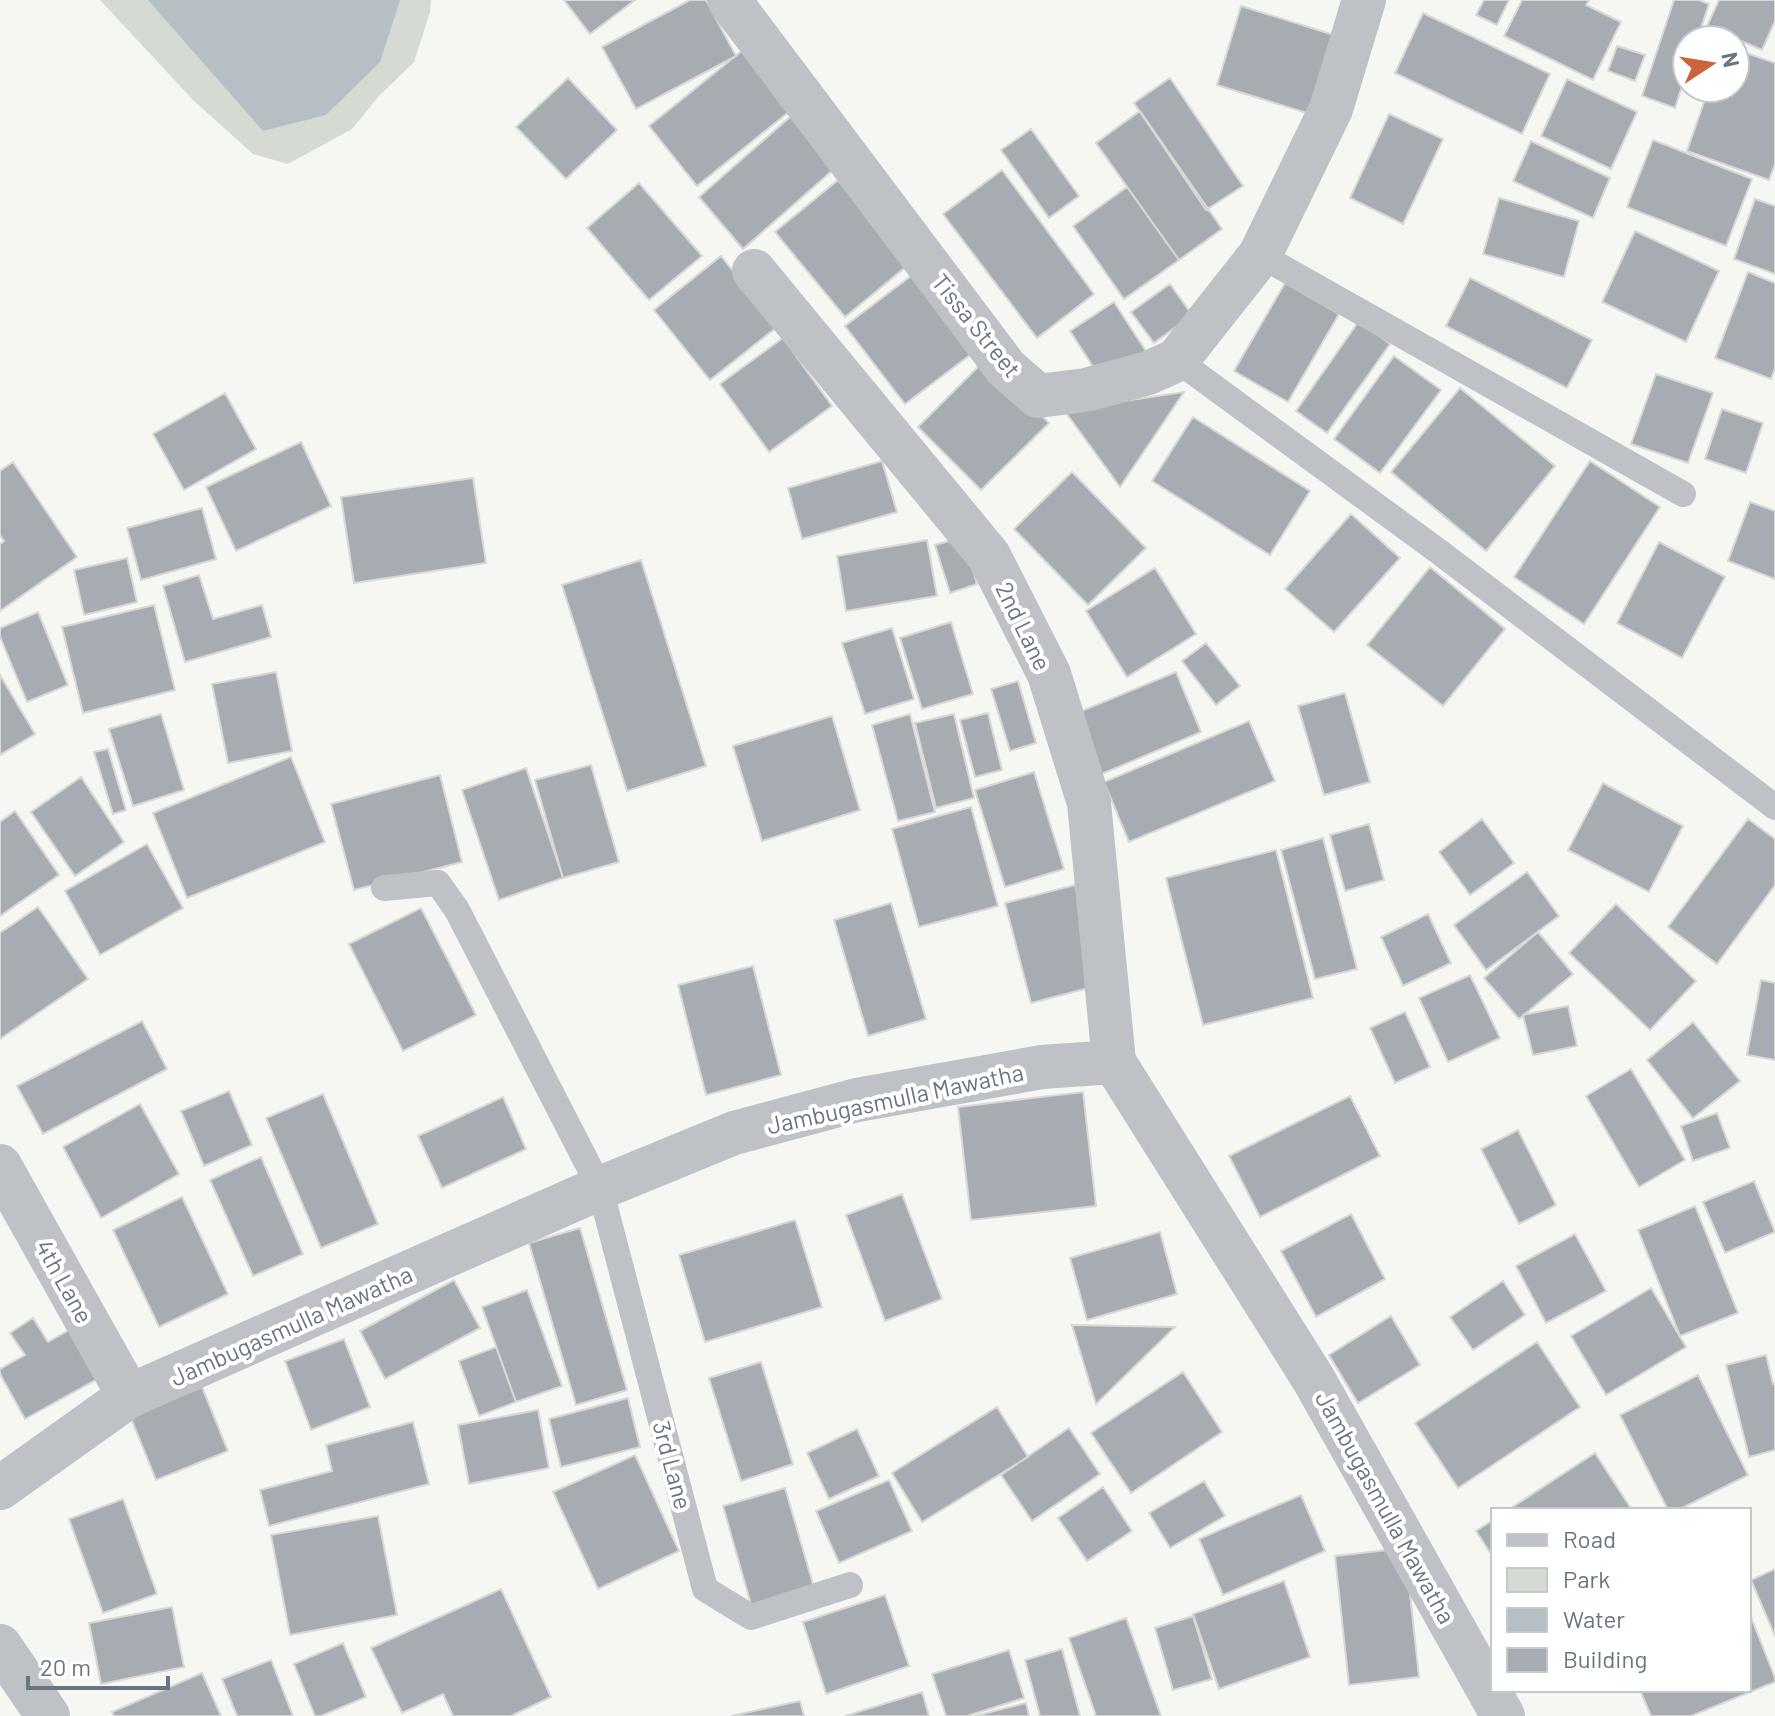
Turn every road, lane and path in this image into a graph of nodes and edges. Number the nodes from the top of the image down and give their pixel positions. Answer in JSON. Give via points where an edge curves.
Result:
{"nodes":[{"id":1,"x":729,"y":0,"type":"edge"},
{"id":2,"x":1364,"y":0,"type":"edge"},
{"id":3,"x":1260,"y":255,"type":"junction"},
{"id":4,"x":754,"y":271,"type":"dead end"},
{"id":5,"x":1177,"y":360,"type":"junction"},
{"id":6,"x":1683,"y":494,"type":"dead end"},
{"id":7,"x":1775,"y":807,"type":"edge"},
{"id":8,"x":384,"y":888,"type":"dead end"},
{"id":9,"x":1114,"y":1062,"type":"junction"},
{"id":10,"x":0,"y":1166,"type":"edge"},
{"id":11,"x":600,"y":1188,"type":"junction"},
{"id":12,"x":129,"y":1396,"type":"junction"},
{"id":13,"x":0,"y":1488,"type":"edge"},
{"id":14,"x":850,"y":1585,"type":"dead end"},
{"id":15,"x":0,"y":1646,"type":"edge"},
{"id":16,"x":48,"y":1716,"type":"edge"},
{"id":17,"x":1503,"y":1716,"type":"edge"}],
"edges":[{"from":1,"to":5,"type":"street","name":"Tissa Street","via":[[1006,368],[1038,396],[1086,390]]},
{"from":2,"to":3,"type":"street","name":"Tissa Street","via":[[1331,109]]},
{"from":3,"to":5,"type":"street","name":"Tissa Street"},
{"from":3,"to":6,"type":"lane"},
{"from":4,"to":9,"type":"street","name":"2nd Lane","via":[[989,556],[1049,674],[1089,803]]},
{"from":5,"to":7,"type":"lane"},
{"from":8,"to":11,"type":"lane","name":"3rd Lane","via":[[438,883],[457,910]]},
{"from":9,"to":11,"type":"street","name":"Jambugasmulla Mawatha","via":[[1042,1067],[857,1100],[734,1133]]},
{"from":9,"to":17,"type":"street","name":"Jambugasmulla Mawatha","via":[[1314,1380]]},
{"from":10,"to":12,"type":"street","name":"4th Lane"},
{"from":11,"to":12,"type":"street","name":"Jambugasmulla Mawatha"},
{"from":11,"to":14,"type":"lane","name":"3rd Lane","via":[[705,1589],[751,1617]]},
{"from":12,"to":13,"type":"street","name":"Jambugasmulla Mawatha"},
{"from":15,"to":16,"type":"street"}]}
